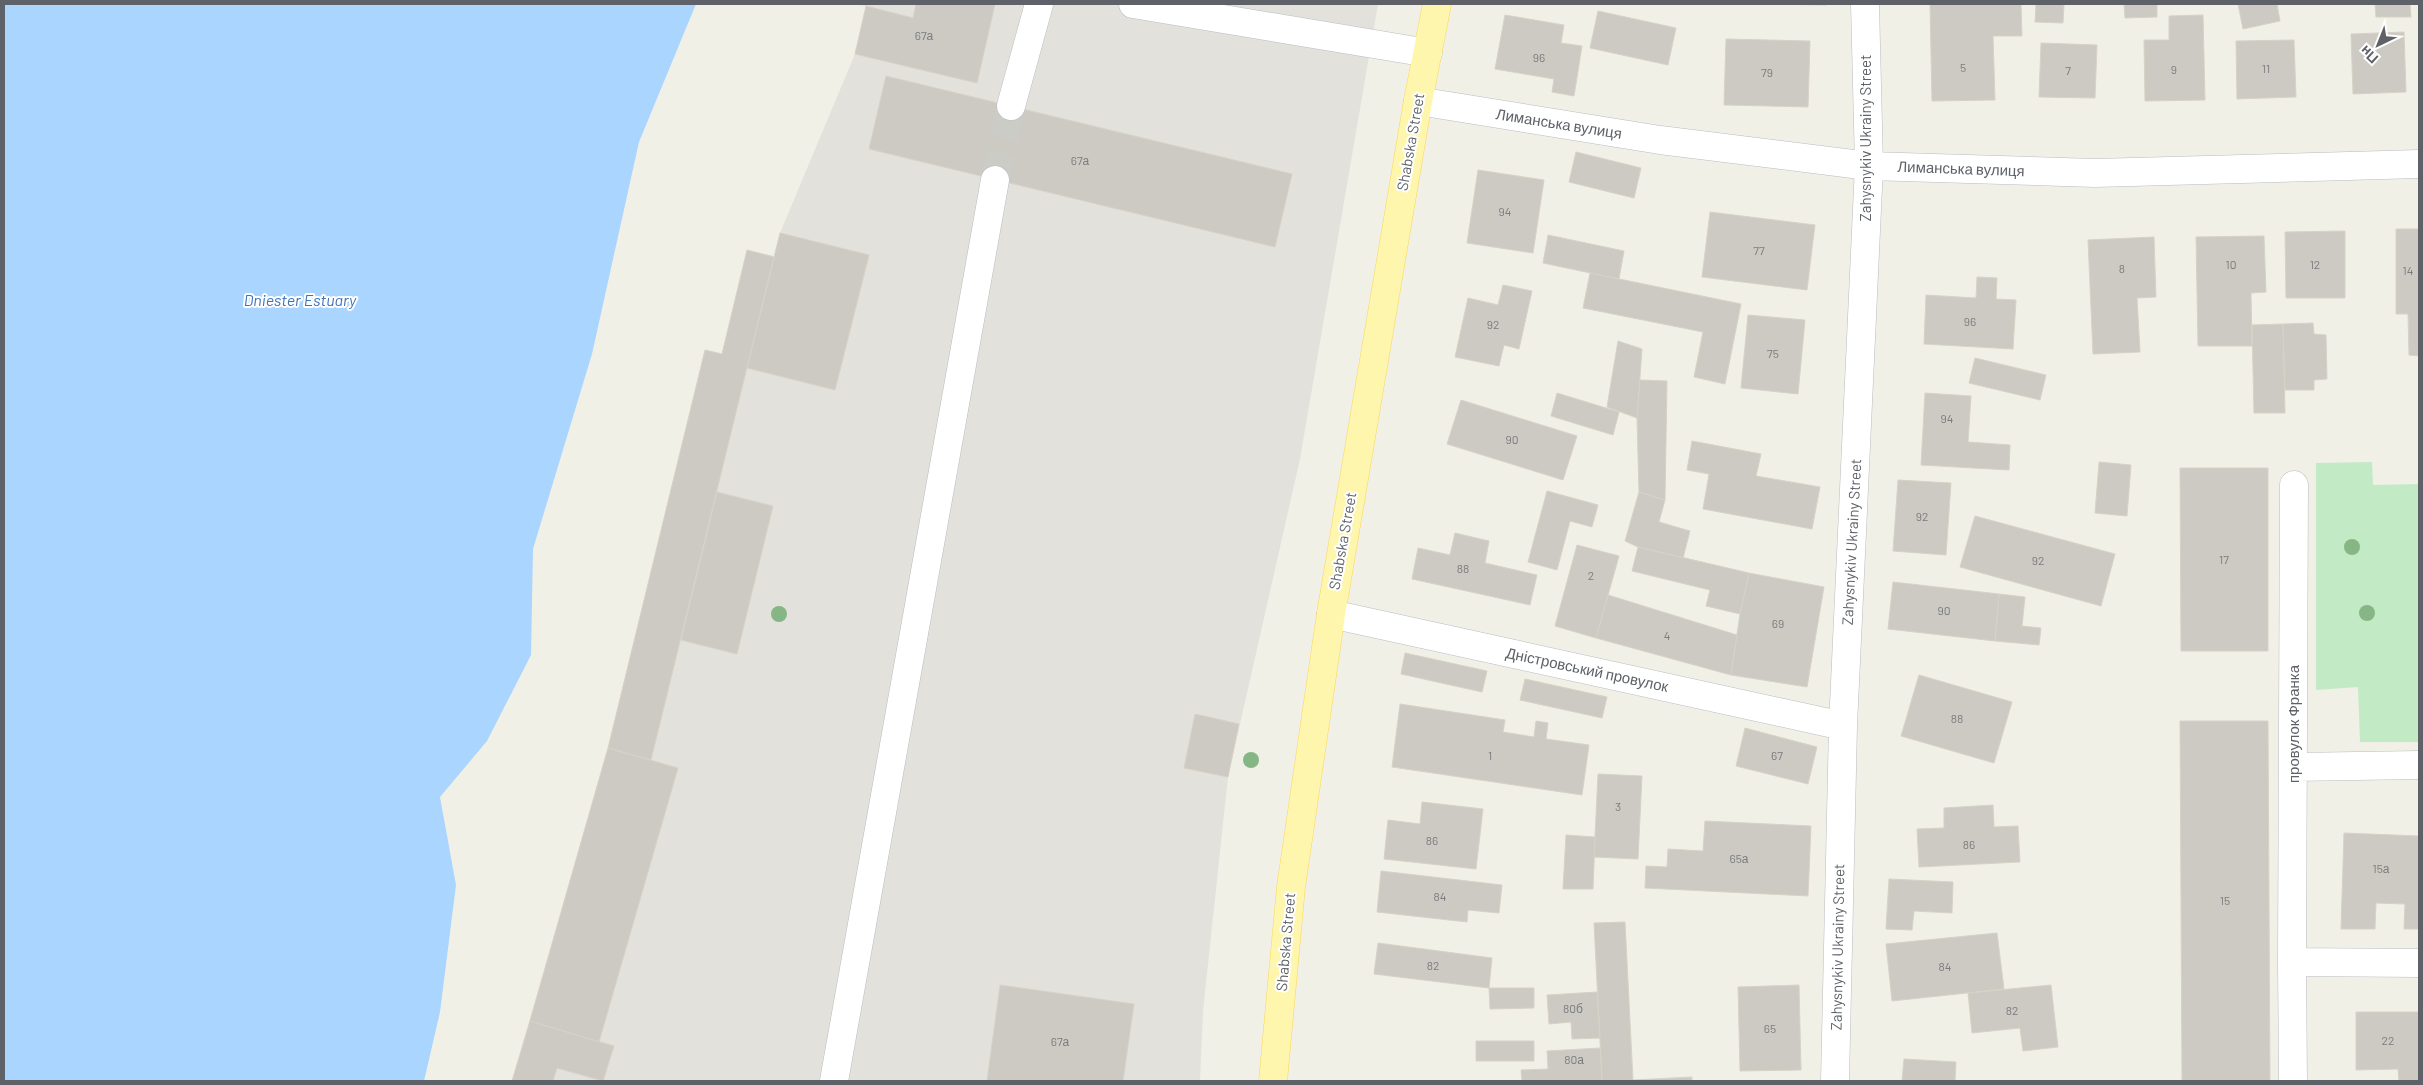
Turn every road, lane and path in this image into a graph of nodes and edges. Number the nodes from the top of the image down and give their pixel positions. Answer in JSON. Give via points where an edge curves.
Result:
{"nodes":[{"id":1,"x":1040,"y":4,"type":"edge"},
{"id":2,"x":1133,"y":4,"type":"edge"},
{"id":3,"x":1438,"y":4,"type":"edge"},
{"id":4,"x":1865,"y":4,"type":"edge"},
{"id":5,"x":1428,"y":53,"type":"junction"},
{"id":6,"x":1418,"y":101,"type":"junction"},
{"id":7,"x":1011,"y":106,"type":"tunnel mouth"},
{"id":8,"x":2419,"y":164,"type":"edge"},
{"id":9,"x":1869,"y":166,"type":"junction"},
{"id":10,"x":995,"y":180,"type":"tunnel mouth"},
{"id":11,"x":2294,"y":485,"type":"dead end"},
{"id":12,"x":1331,"y":614,"type":"junction"},
{"id":13,"x":1843,"y":726,"type":"junction"},
{"id":14,"x":2419,"y":766,"type":"edge"},
{"id":15,"x":2293,"y":767,"type":"junction"},
{"id":16,"x":2292,"y":962,"type":"junction"},
{"id":17,"x":2419,"y":963,"type":"edge"},
{"id":18,"x":834,"y":1081,"type":"edge"},
{"id":19,"x":1273,"y":1081,"type":"edge"},
{"id":20,"x":1835,"y":1081,"type":"edge"},
{"id":21,"x":2293,"y":1081,"type":"edge"}],
"edges":[{"from":1,"to":7,"type":"street"},
{"from":2,"to":5,"type":"street"},
{"from":3,"to":5,"type":"main road","name":"Shabska Street"},
{"from":4,"to":9,"type":"street","name":"Zahysnykiv Ukrainy Street"},
{"from":5,"to":6,"type":"main road","name":"Shabska Street"},
{"from":6,"to":9,"type":"street","name":"Лиманська вулиця","via":[[1660,140]]},
{"from":6,"to":12,"type":"main road","name":"Shabska Street"},
{"from":8,"to":9,"type":"street","name":"Лиманська вулиця","via":[[2095,173]]},
{"from":9,"to":13,"type":"street","name":"Zahysnykiv Ukrainy Street"},
{"from":10,"to":18,"type":"street"},
{"from":11,"to":15,"type":"street","name":"провулок Франка"},
{"from":12,"to":13,"type":"street","name":"Дністровський провулок"},
{"from":12,"to":19,"type":"main road","name":"Shabska Street","via":[[1291,887]]},
{"from":13,"to":20,"type":"street","name":"Zahysnykiv Ukrainy Street"},
{"from":14,"to":15,"type":"street"},
{"from":15,"to":16,"type":"street","name":"провулок Франка"},
{"from":16,"to":17,"type":"street"},
{"from":16,"to":21,"type":"street","name":"провулок Франка"}]}
